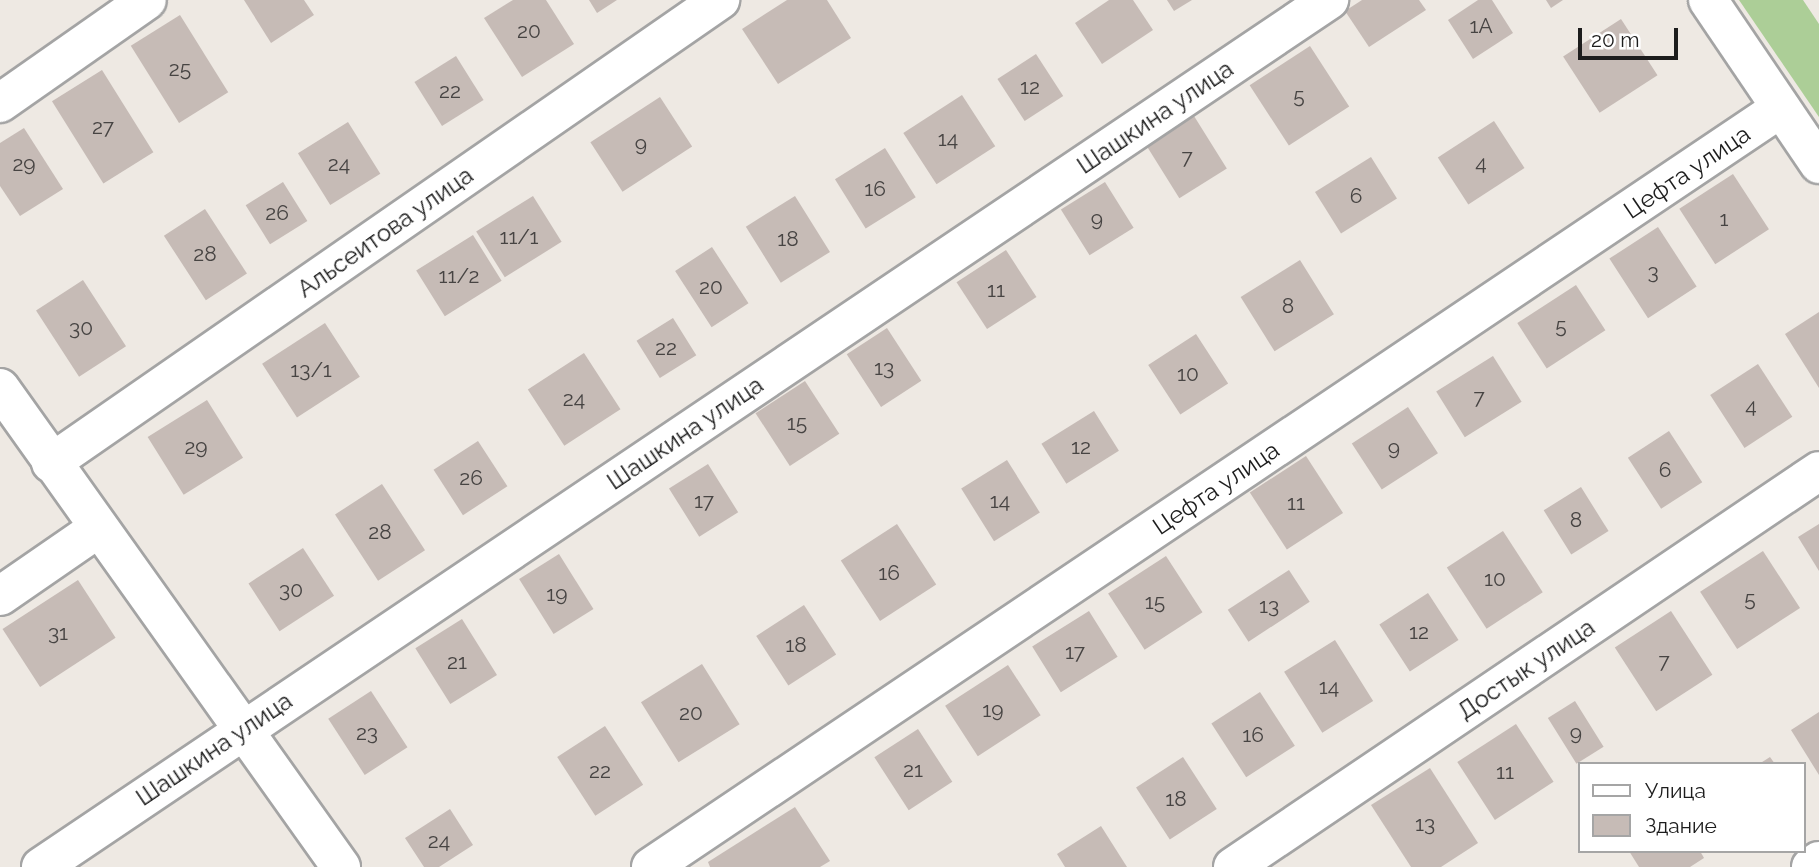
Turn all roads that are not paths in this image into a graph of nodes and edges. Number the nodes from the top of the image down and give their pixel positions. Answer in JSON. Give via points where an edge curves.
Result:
{"nodes":[{"id":1,"x":147,"y":0,"type":"edge"},
{"id":2,"x":720,"y":0,"type":"edge"},
{"id":3,"x":1329,"y":0,"type":"edge"},
{"id":4,"x":1708,"y":0,"type":"edge"},
{"id":5,"x":0,"y":103,"type":"edge"},
{"id":6,"x":1781,"y":108,"type":"junction"},
{"id":7,"x":1819,"y":164,"type":"edge"},
{"id":8,"x":0,"y":388,"type":"edge"},
{"id":9,"x":51,"y":463,"type":"junction"},
{"id":10,"x":1819,"y":471,"type":"edge"},
{"id":11,"x":97,"y":530,"type":"junction"},
{"id":12,"x":0,"y":596,"type":"edge"},
{"id":13,"x":239,"y":732,"type":"junction"},
{"id":14,"x":1819,"y":862,"type":"edge"},
{"id":15,"x":41,"y":867,"type":"edge"},
{"id":16,"x":341,"y":867,"type":"edge"},
{"id":17,"x":651,"y":867,"type":"edge"},
{"id":18,"x":1233,"y":867,"type":"edge"},
{"id":19,"x":1811,"y":867,"type":"edge"}],
"edges":[{"from":1,"to":5,"type":"street"},
{"from":2,"to":9,"type":"street","name":"Альсеитова улица"},
{"from":3,"to":13,"type":"street","name":"Шашкина улица"},
{"from":4,"to":6,"type":"street"},
{"from":6,"to":7,"type":"street"},
{"from":6,"to":17,"type":"street","name":"Цефта улица"},
{"from":8,"to":9,"type":"street"},
{"from":9,"to":11,"type":"street"},
{"from":10,"to":18,"type":"street","name":"Достык улица"},
{"from":11,"to":12,"type":"street"},
{"from":11,"to":13,"type":"street"},
{"from":13,"to":15,"type":"street","name":"Шашкина улица"},
{"from":13,"to":16,"type":"street"},
{"from":14,"to":19,"type":"street"}]}
